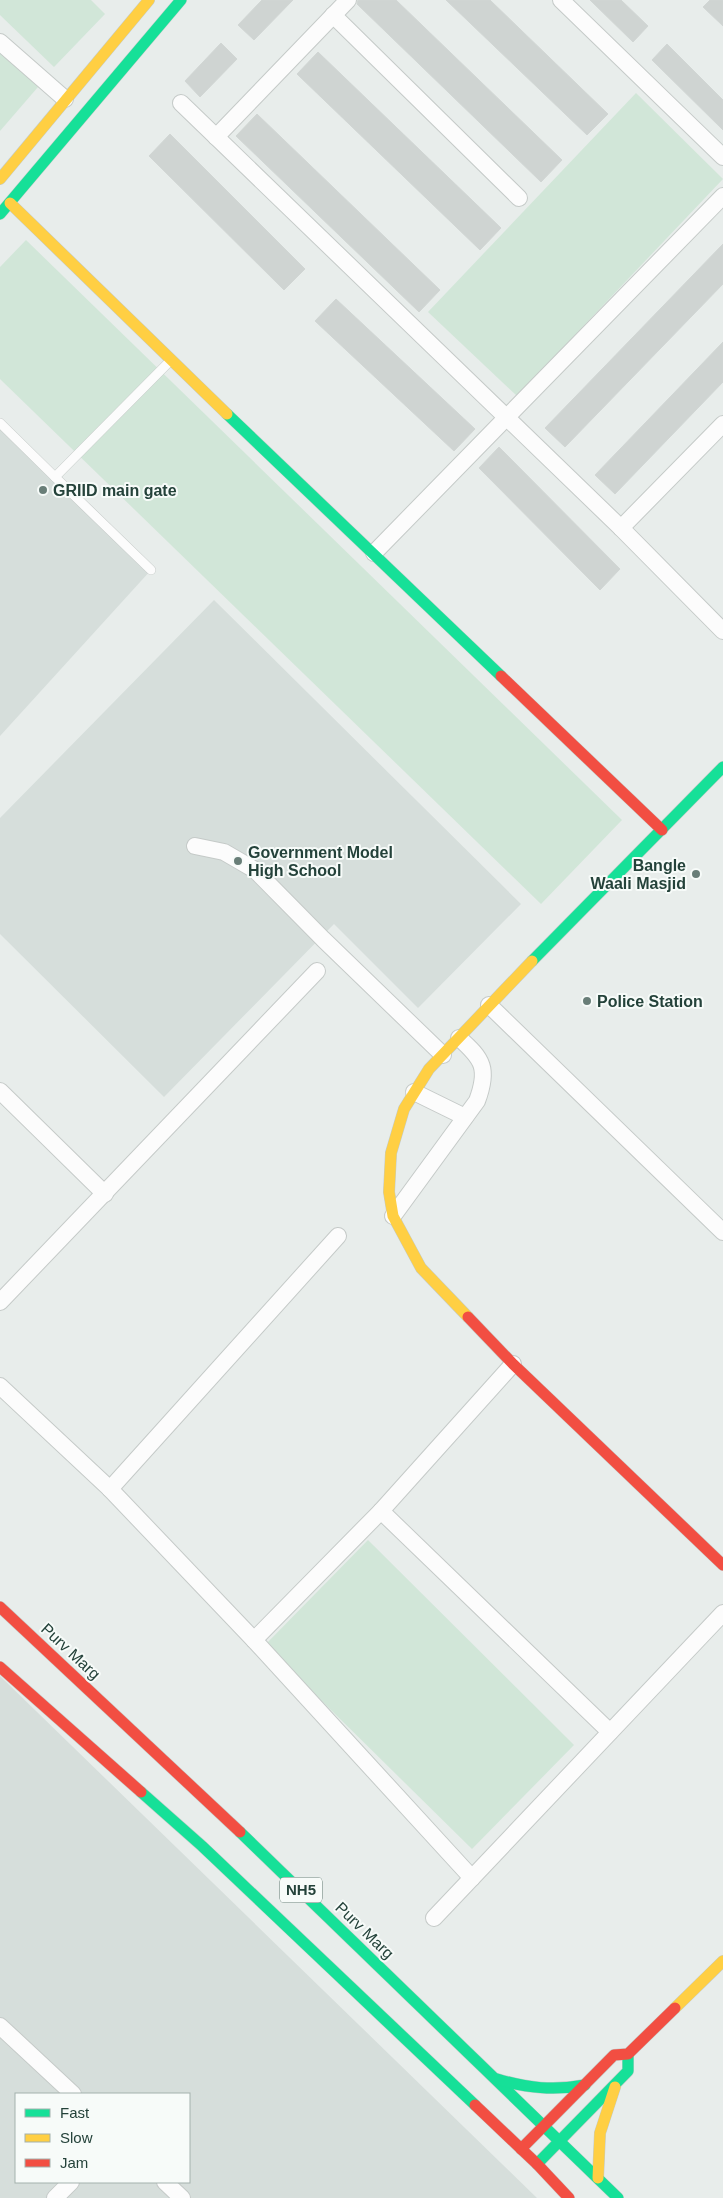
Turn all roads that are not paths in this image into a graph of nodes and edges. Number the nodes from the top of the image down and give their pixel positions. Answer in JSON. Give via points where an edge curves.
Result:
{"nodes":[{"id":1,"x":149,"y":0,"type":"edge"},
{"id":2,"x":181,"y":0,"type":"edge"},
{"id":3,"x":348,"y":0,"type":"edge"},
{"id":4,"x":560,"y":0,"type":"edge"},
{"id":5,"x":333,"y":15,"type":"junction"},
{"id":6,"x":0,"y":42,"type":"edge"},
{"id":7,"x":64,"y":99,"type":"junction"},
{"id":8,"x":181,"y":103,"type":"dead end"},
{"id":9,"x":216,"y":137,"type":"junction"},
{"id":10,"x":723,"y":157,"type":"edge"},
{"id":11,"x":0,"y":179,"type":"edge"},
{"id":12,"x":723,"y":196,"type":"edge"},
{"id":13,"x":519,"y":198,"type":"dead end"},
{"id":14,"x":10,"y":203,"type":"junction"},
{"id":15,"x":0,"y":214,"type":"edge"},
{"id":16,"x":170,"y":361,"type":"junction"},
{"id":17,"x":507,"y":418,"type":"junction"},
{"id":18,"x":0,"y":424,"type":"edge"},
{"id":19,"x":723,"y":424,"type":"edge"},
{"id":20,"x":56,"y":477,"type":"junction"},
{"id":21,"x":622,"y":528,"type":"junction"},
{"id":22,"x":374,"y":553,"type":"junction"},
{"id":23,"x":151,"y":570,"type":"dead end"},
{"id":24,"x":723,"y":630,"type":"edge"},
{"id":25,"x":723,"y":767,"type":"edge"},
{"id":26,"x":662,"y":830,"type":"junction"},
{"id":27,"x":194,"y":846,"type":"dead end"},
{"id":28,"x":317,"y":971,"type":"dead end"},
{"id":29,"x":489,"y":1005,"type":"junction"},
{"id":30,"x":459,"y":1038,"type":"junction"},
{"id":31,"x":443,"y":1055,"type":"junction"},
{"id":32,"x":0,"y":1092,"type":"edge"},
{"id":33,"x":414,"y":1092,"type":"junction"},
{"id":34,"x":465,"y":1117,"type":"junction"},
{"id":35,"x":105,"y":1194,"type":"junction"},
{"id":36,"x":394,"y":1216,"type":"junction"},
{"id":37,"x":723,"y":1232,"type":"edge"},
{"id":38,"x":338,"y":1236,"type":"dead end"},
{"id":39,"x":0,"y":1302,"type":"edge"},
{"id":40,"x":513,"y":1364,"type":"junction"},
{"id":41,"x":0,"y":1386,"type":"edge"},
{"id":42,"x":110,"y":1489,"type":"junction"},
{"id":43,"x":381,"y":1511,"type":"junction"},
{"id":44,"x":723,"y":1565,"type":"edge"},
{"id":45,"x":0,"y":1607,"type":"edge"},
{"id":46,"x":723,"y":1613,"type":"edge"},
{"id":47,"x":254,"y":1640,"type":"junction"},
{"id":48,"x":0,"y":1667,"type":"edge"},
{"id":49,"x":610,"y":1732,"type":"junction"},
{"id":50,"x":472,"y":1878,"type":"junction"},
{"id":51,"x":434,"y":1918,"type":"dead end"},
{"id":52,"x":723,"y":1961,"type":"edge"},
{"id":53,"x":0,"y":2026,"type":"edge"},
{"id":54,"x":628,"y":2054,"type":"junction"},
{"id":55,"x":496,"y":2079,"type":"junction"},
{"id":56,"x":618,"y":2081,"type":"junction"},
{"id":57,"x":585,"y":2084,"type":"junction"},
{"id":58,"x":72,"y":2093,"type":"edge"},
{"id":59,"x":544,"y":2126,"type":"junction"},
{"id":60,"x":558,"y":2140,"type":"junction"},
{"id":61,"x":521,"y":2149,"type":"junction"},
{"id":62,"x":537,"y":2164,"type":"junction"},
{"id":63,"x":598,"y":2178,"type":"junction"},
{"id":64,"x":70,"y":2183,"type":"edge"},
{"id":65,"x":166,"y":2183,"type":"edge"},
{"id":66,"x":564,"y":2196,"type":"edge"},
{"id":67,"x":55,"y":2198,"type":"edge"},
{"id":68,"x":182,"y":2198,"type":"edge"},
{"id":69,"x":618,"y":2198,"type":"edge"}],
"edges":[{"from":1,"to":7,"type":"main road"},
{"from":2,"to":14,"type":"main road"},
{"from":3,"to":5,"type":"street"},
{"from":4,"to":10,"type":"street"},
{"from":5,"to":9,"type":"street"},
{"from":5,"to":13,"type":"street"},
{"from":6,"to":7,"type":"street"},
{"from":7,"to":11,"type":"main road"},
{"from":8,"to":9,"type":"street"},
{"from":9,"to":17,"type":"street"},
{"from":12,"to":17,"type":"street"},
{"from":14,"to":15,"type":"main road"},
{"from":14,"to":16,"type":"main road"},
{"from":16,"to":20,"type":"lane"},
{"from":16,"to":22,"type":"main road"},
{"from":17,"to":21,"type":"street"},
{"from":17,"to":22,"type":"street"},
{"from":18,"to":20,"type":"lane"},
{"from":19,"to":21,"type":"street"},
{"from":20,"to":23,"type":"lane"},
{"from":21,"to":24,"type":"street"},
{"from":22,"to":26,"type":"main road"},
{"from":25,"to":26,"type":"main road"},
{"from":26,"to":29,"type":"main road"},
{"from":27,"to":31,"type":"street","via":[[224,852],[255,870]]},
{"from":28,"to":35,"type":"street"},
{"from":29,"to":30,"type":"main road"},
{"from":29,"to":37,"type":"street"},
{"from":30,"to":31,"type":"main road"},
{"from":30,"to":34,"type":"street","via":[[476,1053],[482,1064],[483,1083]]},
{"from":31,"to":33,"type":"main road"},
{"from":32,"to":35,"type":"street"},
{"from":33,"to":34,"type":"street"},
{"from":33,"to":36,"type":"main road","via":[[404,1109],[391,1153],[389,1192]]},
{"from":34,"to":36,"type":"street"},
{"from":35,"to":39,"type":"street"},
{"from":36,"to":40,"type":"main road","via":[[421,1268]]},
{"from":38,"to":42,"type":"street"},
{"from":40,"to":43,"type":"street"},
{"from":40,"to":44,"type":"main road"},
{"from":41,"to":42,"type":"street"},
{"from":42,"to":47,"type":"street"},
{"from":43,"to":47,"type":"street"},
{"from":43,"to":49,"type":"street"},
{"from":45,"to":55,"type":"main road","name":"Purv Marg","number":"NH5","via":[[231,1823]]},
{"from":46,"to":49,"type":"street"},
{"from":47,"to":50,"type":"street"},
{"from":48,"to":61,"type":"main road","number":"NH5","via":[[202,1846]]},
{"from":49,"to":50,"type":"street"},
{"from":50,"to":51,"type":"street"},
{"from":52,"to":54,"type":"main road"},
{"from":53,"to":58,"type":"street"},
{"from":54,"to":56,"type":"main road","via":[[628,2071]]},
{"from":54,"to":57,"type":"main road","via":[[614,2055]]},
{"from":55,"to":57,"type":"main road","via":[[525,2088],[546,2090]]},
{"from":55,"to":59,"type":"main road","name":"Purv Marg","number":"NH5"},
{"from":56,"to":60,"type":"main road"},
{"from":56,"to":63,"type":"main road","via":[[600,2133]]},
{"from":57,"to":59,"type":"main road"},
{"from":59,"to":60,"type":"main road","name":"Purv Marg","number":"NH5"},
{"from":59,"to":61,"type":"main road"},
{"from":60,"to":62,"type":"main road"},
{"from":60,"to":63,"type":"main road","name":"Purv Marg","number":"NH5"},
{"from":61,"to":62,"type":"main road","number":"NH5"},
{"from":62,"to":66,"type":"main road","number":"NH5"},
{"from":63,"to":69,"type":"main road","name":"Purv Marg","number":"NH5"},
{"from":64,"to":67,"type":"street"},
{"from":65,"to":68,"type":"street"}]}
